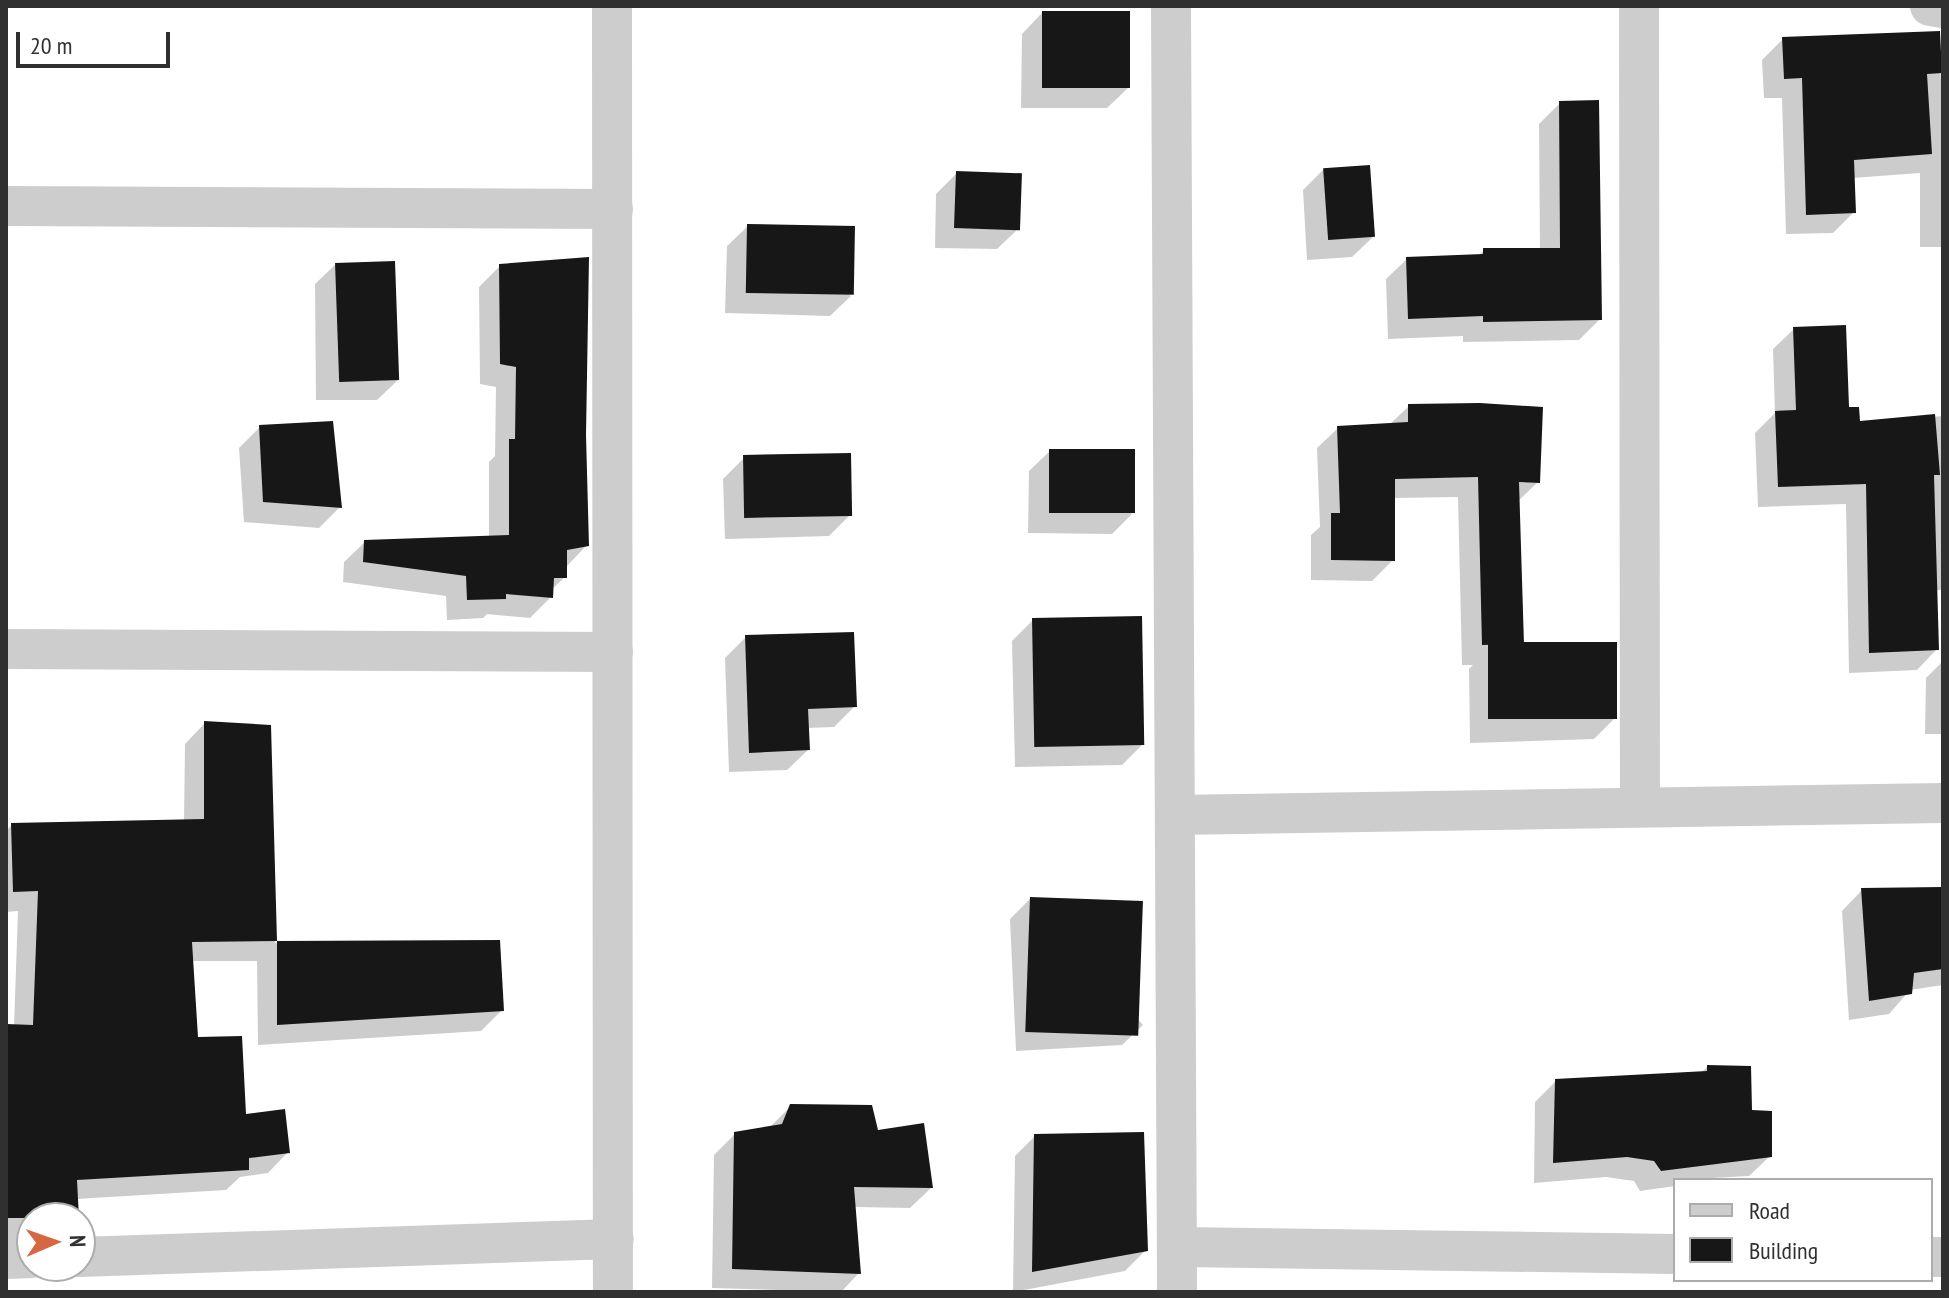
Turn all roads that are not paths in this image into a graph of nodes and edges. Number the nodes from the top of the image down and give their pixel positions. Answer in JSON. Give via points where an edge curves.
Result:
{"nodes":[{"id":1,"x":612,"y":6,"type":"edge"},
{"id":2,"x":1171,"y":6,"type":"edge"},
{"id":3,"x":1639,"y":6,"type":"edge"},
{"id":4,"x":1930,"y":6,"type":"edge"},
{"id":5,"x":1943,"y":8,"type":"edge"},
{"id":6,"x":6,"y":206,"type":"edge"},
{"id":7,"x":613,"y":209,"type":"junction"},
{"id":8,"x":6,"y":649,"type":"edge"},
{"id":9,"x":613,"y":652,"type":"junction"},
{"id":10,"x":1943,"y":803,"type":"edge"},
{"id":11,"x":1640,"y":805,"type":"junction"},
{"id":12,"x":1175,"y":815,"type":"junction"},
{"id":13,"x":614,"y":1239,"type":"junction"},
{"id":14,"x":1177,"y":1247,"type":"junction"},
{"id":15,"x":1673,"y":1254,"type":"edge"},
{"id":16,"x":96,"y":1256,"type":"edge"},
{"id":17,"x":613,"y":1292,"type":"edge"},
{"id":18,"x":1177,"y":1292,"type":"edge"}],
"edges":[{"from":1,"to":7,"type":"street"},
{"from":2,"to":12,"type":"street"},
{"from":3,"to":11,"type":"street"},
{"from":4,"to":5,"type":"street"},
{"from":6,"to":7,"type":"street"},
{"from":7,"to":9,"type":"street"},
{"from":8,"to":9,"type":"street"},
{"from":9,"to":13,"type":"street"},
{"from":10,"to":11,"type":"street"},
{"from":11,"to":12,"type":"street"},
{"from":12,"to":14,"type":"street"},
{"from":13,"to":16,"type":"street"},
{"from":13,"to":17,"type":"street"},
{"from":14,"to":15,"type":"street"},
{"from":14,"to":18,"type":"street"}]}
